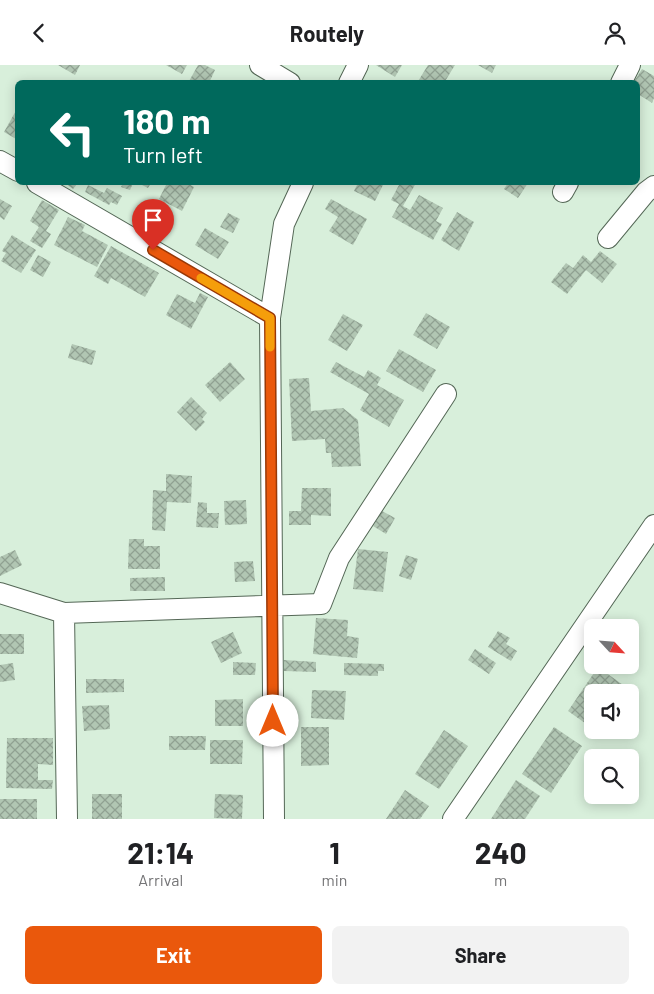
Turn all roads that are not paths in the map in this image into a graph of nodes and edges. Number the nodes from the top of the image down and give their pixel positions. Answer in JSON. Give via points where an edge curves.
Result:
{"nodes":[{"id":1,"x":260,"y":65,"type":"edge"},
{"id":2,"x":358,"y":65,"type":"edge"},
{"id":3,"x":630,"y":65,"type":"edge"},
{"id":4,"x":285,"y":80,"type":"edge"},
{"id":5,"x":350,"y":80,"type":"edge"},
{"id":6,"x":622,"y":80,"type":"edge"},
{"id":7,"x":0,"y":161,"type":"edge"},
{"id":8,"x":15,"y":169,"type":"edge"},
{"id":9,"x":40,"y":185,"type":"edge"},
{"id":10,"x":302,"y":185,"type":"edge"},
{"id":11,"x":654,"y":185,"type":"edge"},
{"id":12,"x":608,"y":237,"type":"dead end"},
{"id":13,"x":270,"y":318,"type":"junction"},
{"id":14,"x":446,"y":394,"type":"dead end"},
{"id":15,"x":654,"y":525,"type":"edge"},
{"id":16,"x":0,"y":593,"type":"edge"},
{"id":17,"x":272,"y":605,"type":"junction"},
{"id":18,"x":64,"y":613,"type":"junction"},
{"id":19,"x":67,"y":819,"type":"edge"},
{"id":20,"x":274,"y":819,"type":"edge"},
{"id":21,"x":452,"y":819,"type":"edge"}],
"edges":[{"from":1,"to":4,"type":"street"},
{"from":2,"to":5,"type":"street"},
{"from":3,"to":6,"type":"street"},
{"from":7,"to":8,"type":"street"},
{"from":9,"to":13,"type":"street"},
{"from":10,"to":13,"type":"street","via":[[284,224]]},
{"from":11,"to":12,"type":"street"},
{"from":13,"to":17,"type":"street"},
{"from":14,"to":17,"type":"street","via":[[339,558],[321,604]]},
{"from":15,"to":21,"type":"street"},
{"from":16,"to":18,"type":"street"},
{"from":17,"to":18,"type":"street"},
{"from":17,"to":20,"type":"street"},
{"from":18,"to":19,"type":"street"}]}
